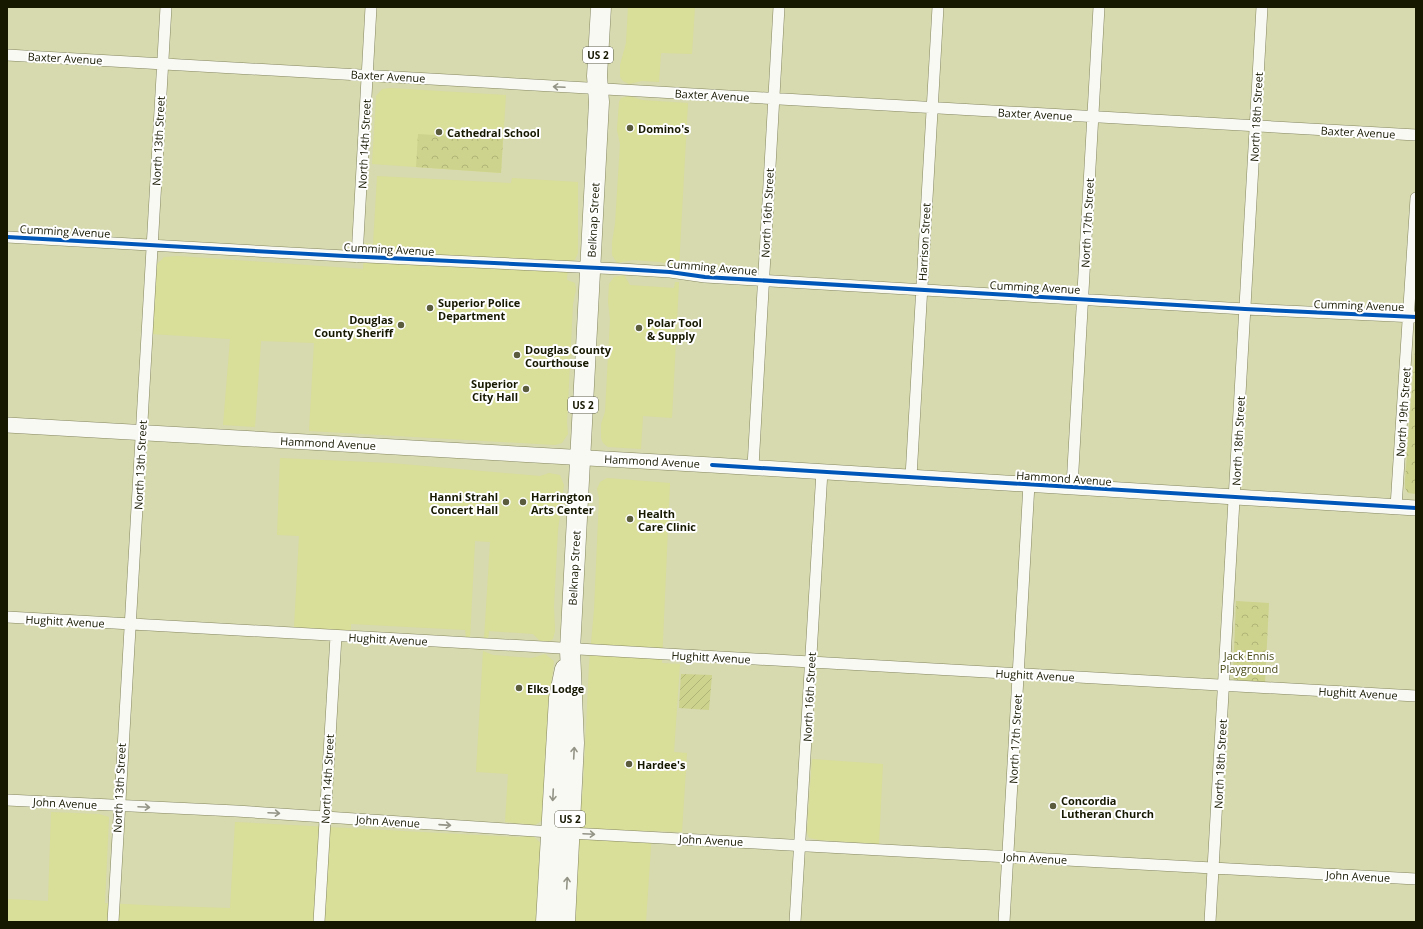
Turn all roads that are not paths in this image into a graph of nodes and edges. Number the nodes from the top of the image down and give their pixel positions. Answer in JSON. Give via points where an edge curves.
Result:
{"nodes":[{"id":1,"x":166,"y":7,"type":"edge"},
{"id":2,"x":371,"y":7,"type":"edge"},
{"id":3,"x":601,"y":7,"type":"edge"},
{"id":4,"x":614,"y":7,"type":"edge"},
{"id":5,"x":779,"y":7,"type":"edge"},
{"id":6,"x":938,"y":7,"type":"edge"},
{"id":7,"x":1099,"y":7,"type":"edge"},
{"id":8,"x":1262,"y":7,"type":"edge"},
{"id":9,"x":7,"y":55,"type":"edge"},
{"id":10,"x":162,"y":64,"type":"junction"},
{"id":11,"x":367,"y":75,"type":"junction"},
{"id":12,"x":601,"y":94,"type":"junction"},
{"id":13,"x":774,"y":98,"type":"junction"},
{"id":14,"x":932,"y":109,"type":"junction"},
{"id":15,"x":1093,"y":117,"type":"junction"},
{"id":16,"x":1256,"y":126,"type":"junction"},
{"id":17,"x":1416,"y":135,"type":"edge"},
{"id":18,"x":1416,"y":198,"type":"edge"},
{"id":19,"x":7,"y":237,"type":"edge"},
{"id":20,"x":153,"y":245,"type":"junction"},
{"id":21,"x":357,"y":257,"type":"junction"},
{"id":22,"x":590,"y":267,"type":"junction"},
{"id":23,"x":763,"y":280,"type":"junction"},
{"id":24,"x":922,"y":290,"type":"junction"},
{"id":25,"x":1082,"y":299,"type":"junction"},
{"id":26,"x":1246,"y":309,"type":"junction"},
{"id":27,"x":1412,"y":316,"type":"edge"},
{"id":28,"x":7,"y":425,"type":"edge"},
{"id":29,"x":142,"y":433,"type":"junction"},
{"id":30,"x":580,"y":458,"type":"junction"},
{"id":31,"x":753,"y":467,"type":"junction"},
{"id":32,"x":822,"y":472,"type":"junction"},
{"id":33,"x":911,"y":477,"type":"junction"},
{"id":34,"x":1029,"y":484,"type":"junction"},
{"id":35,"x":1072,"y":487,"type":"junction"},
{"id":36,"x":1235,"y":498,"type":"junction"},
{"id":37,"x":1396,"y":507,"type":"junction"},
{"id":38,"x":1416,"y":508,"type":"edge"},
{"id":39,"x":7,"y":617,"type":"edge"},
{"id":40,"x":129,"y":624,"type":"junction"},
{"id":41,"x":336,"y":636,"type":"junction"},
{"id":42,"x":570,"y":650,"type":"junction"},
{"id":43,"x":810,"y":662,"type":"junction"},
{"id":44,"x":1018,"y":674,"type":"junction"},
{"id":45,"x":1224,"y":686,"type":"junction"},
{"id":46,"x":1416,"y":696,"type":"edge"},
{"id":47,"x":7,"y":800,"type":"edge"},
{"id":48,"x":118,"y":806,"type":"junction"},
{"id":49,"x":325,"y":816,"type":"junction"},
{"id":50,"x":560,"y":832,"type":"junction"},
{"id":51,"x":800,"y":845,"type":"junction"},
{"id":52,"x":1009,"y":857,"type":"junction"},
{"id":53,"x":1214,"y":868,"type":"junction"},
{"id":54,"x":1416,"y":879,"type":"edge"},
{"id":55,"x":113,"y":922,"type":"edge"},
{"id":56,"x":319,"y":922,"type":"edge"},
{"id":57,"x":546,"y":922,"type":"edge"},
{"id":58,"x":565,"y":922,"type":"edge"},
{"id":59,"x":795,"y":922,"type":"edge"},
{"id":60,"x":1004,"y":922,"type":"edge"},
{"id":61,"x":1210,"y":922,"type":"edge"}],
"edges":[{"from":1,"to":10,"type":"street","name":"North 13th Street"},
{"from":2,"to":11,"type":"street","name":"North 14th Street"},
{"from":3,"to":12,"type":"highway","name":"Belknap Street","number":"US 2"},
{"from":4,"to":12,"type":"highway","name":"Belknap Street","number":"US 2","via":[[610,76]]},
{"from":5,"to":13,"type":"street","name":"North 16th Street"},
{"from":6,"to":14,"type":"street","name":"Harrison Street"},
{"from":7,"to":15,"type":"street","name":"North 17th Street"},
{"from":8,"to":16,"type":"street","name":"North 18th Street"},
{"from":9,"to":10,"type":"street","name":"Baxter Avenue"},
{"from":10,"to":11,"type":"street","name":"Baxter Avenue"},
{"from":10,"to":20,"type":"street","name":"North 13th Street"},
{"from":12,"to":11,"type":"street","name":"Baxter Avenue","one_way":true},
{"from":11,"to":21,"type":"street","name":"North 14th Street"},
{"from":12,"to":13,"type":"street","name":"Baxter Avenue"},
{"from":12,"to":22,"type":"highway","name":"Belknap Street","number":"US 2"},
{"from":13,"to":14,"type":"street","name":"Baxter Avenue"},
{"from":13,"to":23,"type":"street","name":"North 16th Street"},
{"from":14,"to":15,"type":"street","name":"Baxter Avenue"},
{"from":14,"to":24,"type":"street","name":"Harrison Street"},
{"from":15,"to":16,"type":"street","name":"Baxter Avenue"},
{"from":15,"to":25,"type":"street","name":"North 17th Street"},
{"from":16,"to":17,"type":"street","name":"Baxter Avenue"},
{"from":16,"to":26,"type":"street","name":"North 18th Street"},
{"from":18,"to":27,"type":"street","name":"North 19th Street"},
{"from":19,"to":20,"type":"street","name":"Cumming Avenue"},
{"from":20,"to":21,"type":"street","name":"Cumming Avenue"},
{"from":20,"to":29,"type":"street","name":"North 13th Street"},
{"from":21,"to":22,"type":"street","name":"Cumming Avenue"},
{"from":22,"to":23,"type":"street","name":"Cumming Avenue"},
{"from":22,"to":30,"type":"highway","name":"Belknap Street","number":"US 2"},
{"from":23,"to":24,"type":"street","name":"Cumming Avenue"},
{"from":23,"to":31,"type":"street","name":"North 16th Street"},
{"from":24,"to":25,"type":"street","name":"Cumming Avenue"},
{"from":24,"to":33,"type":"street","name":"Harrison Street"},
{"from":25,"to":26,"type":"street","name":"Cumming Avenue"},
{"from":25,"to":35,"type":"street","name":"North 17th Street"},
{"from":26,"to":27,"type":"street","name":"Cumming Avenue"},
{"from":26,"to":36,"type":"street","name":"North 18th Street"},
{"from":27,"to":37,"type":"street","name":"North 19th Street"},
{"from":28,"to":29,"type":"street","name":"Hammond Avenue"},
{"from":29,"to":30,"type":"street","name":"Hammond Avenue"},
{"from":29,"to":40,"type":"street","name":"North 13th Street"},
{"from":30,"to":31,"type":"street","name":"Hammond Avenue"},
{"from":30,"to":42,"type":"highway","name":"Belknap Street","number":"US 2"},
{"from":31,"to":32,"type":"street","name":"Hammond Avenue"},
{"from":32,"to":33,"type":"street","name":"Hammond Avenue"},
{"from":32,"to":43,"type":"street","name":"North 16th Street"},
{"from":33,"to":34,"type":"street","name":"Hammond Avenue"},
{"from":34,"to":35,"type":"street","name":"Hammond Avenue"},
{"from":34,"to":44,"type":"street","name":"North 17th Street"},
{"from":35,"to":36,"type":"street","name":"Hammond Avenue"},
{"from":36,"to":37,"type":"street","name":"Hammond Avenue"},
{"from":36,"to":45,"type":"street","name":"North 18th Street"},
{"from":37,"to":38,"type":"street","name":"Hammond Avenue"},
{"from":39,"to":40,"type":"street","name":"Hughitt Avenue"},
{"from":40,"to":41,"type":"street","name":"Hughitt Avenue"},
{"from":40,"to":48,"type":"street","name":"North 13th Street"},
{"from":41,"to":42,"type":"street","name":"Hughitt Avenue"},
{"from":41,"to":49,"type":"street","name":"North 14th Street"},
{"from":42,"to":43,"type":"street","name":"Hughitt Avenue"},
{"from":42,"to":50,"type":"highway","name":"Belknap Street","number":"US 2","via":[[575,733]]},
{"from":43,"to":44,"type":"street","name":"Hughitt Avenue"},
{"from":43,"to":51,"type":"street","name":"North 16th Street"},
{"from":44,"to":45,"type":"street","name":"Hughitt Avenue"},
{"from":44,"to":52,"type":"street","name":"North 17th Street"},
{"from":45,"to":46,"type":"street","name":"Hughitt Avenue"},
{"from":45,"to":53,"type":"street","name":"North 18th Street"},
{"from":47,"to":48,"type":"street","name":"John Avenue"},
{"from":48,"to":49,"type":"street","name":"John Avenue","one_way":true},
{"from":48,"to":55,"type":"street","name":"North 13th Street"},
{"from":49,"to":50,"type":"street","name":"John Avenue","one_way":true},
{"from":49,"to":56,"type":"street","name":"North 14th Street"},
{"from":50,"to":51,"type":"street","name":"John Avenue","one_way":true},
{"from":50,"to":57,"type":"highway","name":"Belknap Street","number":"US 2"},
{"from":58,"to":50,"type":"highway","name":"Belknap Street","number":"US 2","one_way":true},
{"from":51,"to":52,"type":"street","name":"John Avenue"},
{"from":51,"to":59,"type":"street","name":"North 16th Street"},
{"from":52,"to":53,"type":"street","name":"John Avenue"},
{"from":52,"to":60,"type":"street","name":"North 17th Street"},
{"from":53,"to":54,"type":"street","name":"John Avenue"},
{"from":53,"to":61,"type":"street","name":"North 18th Street"}]}
